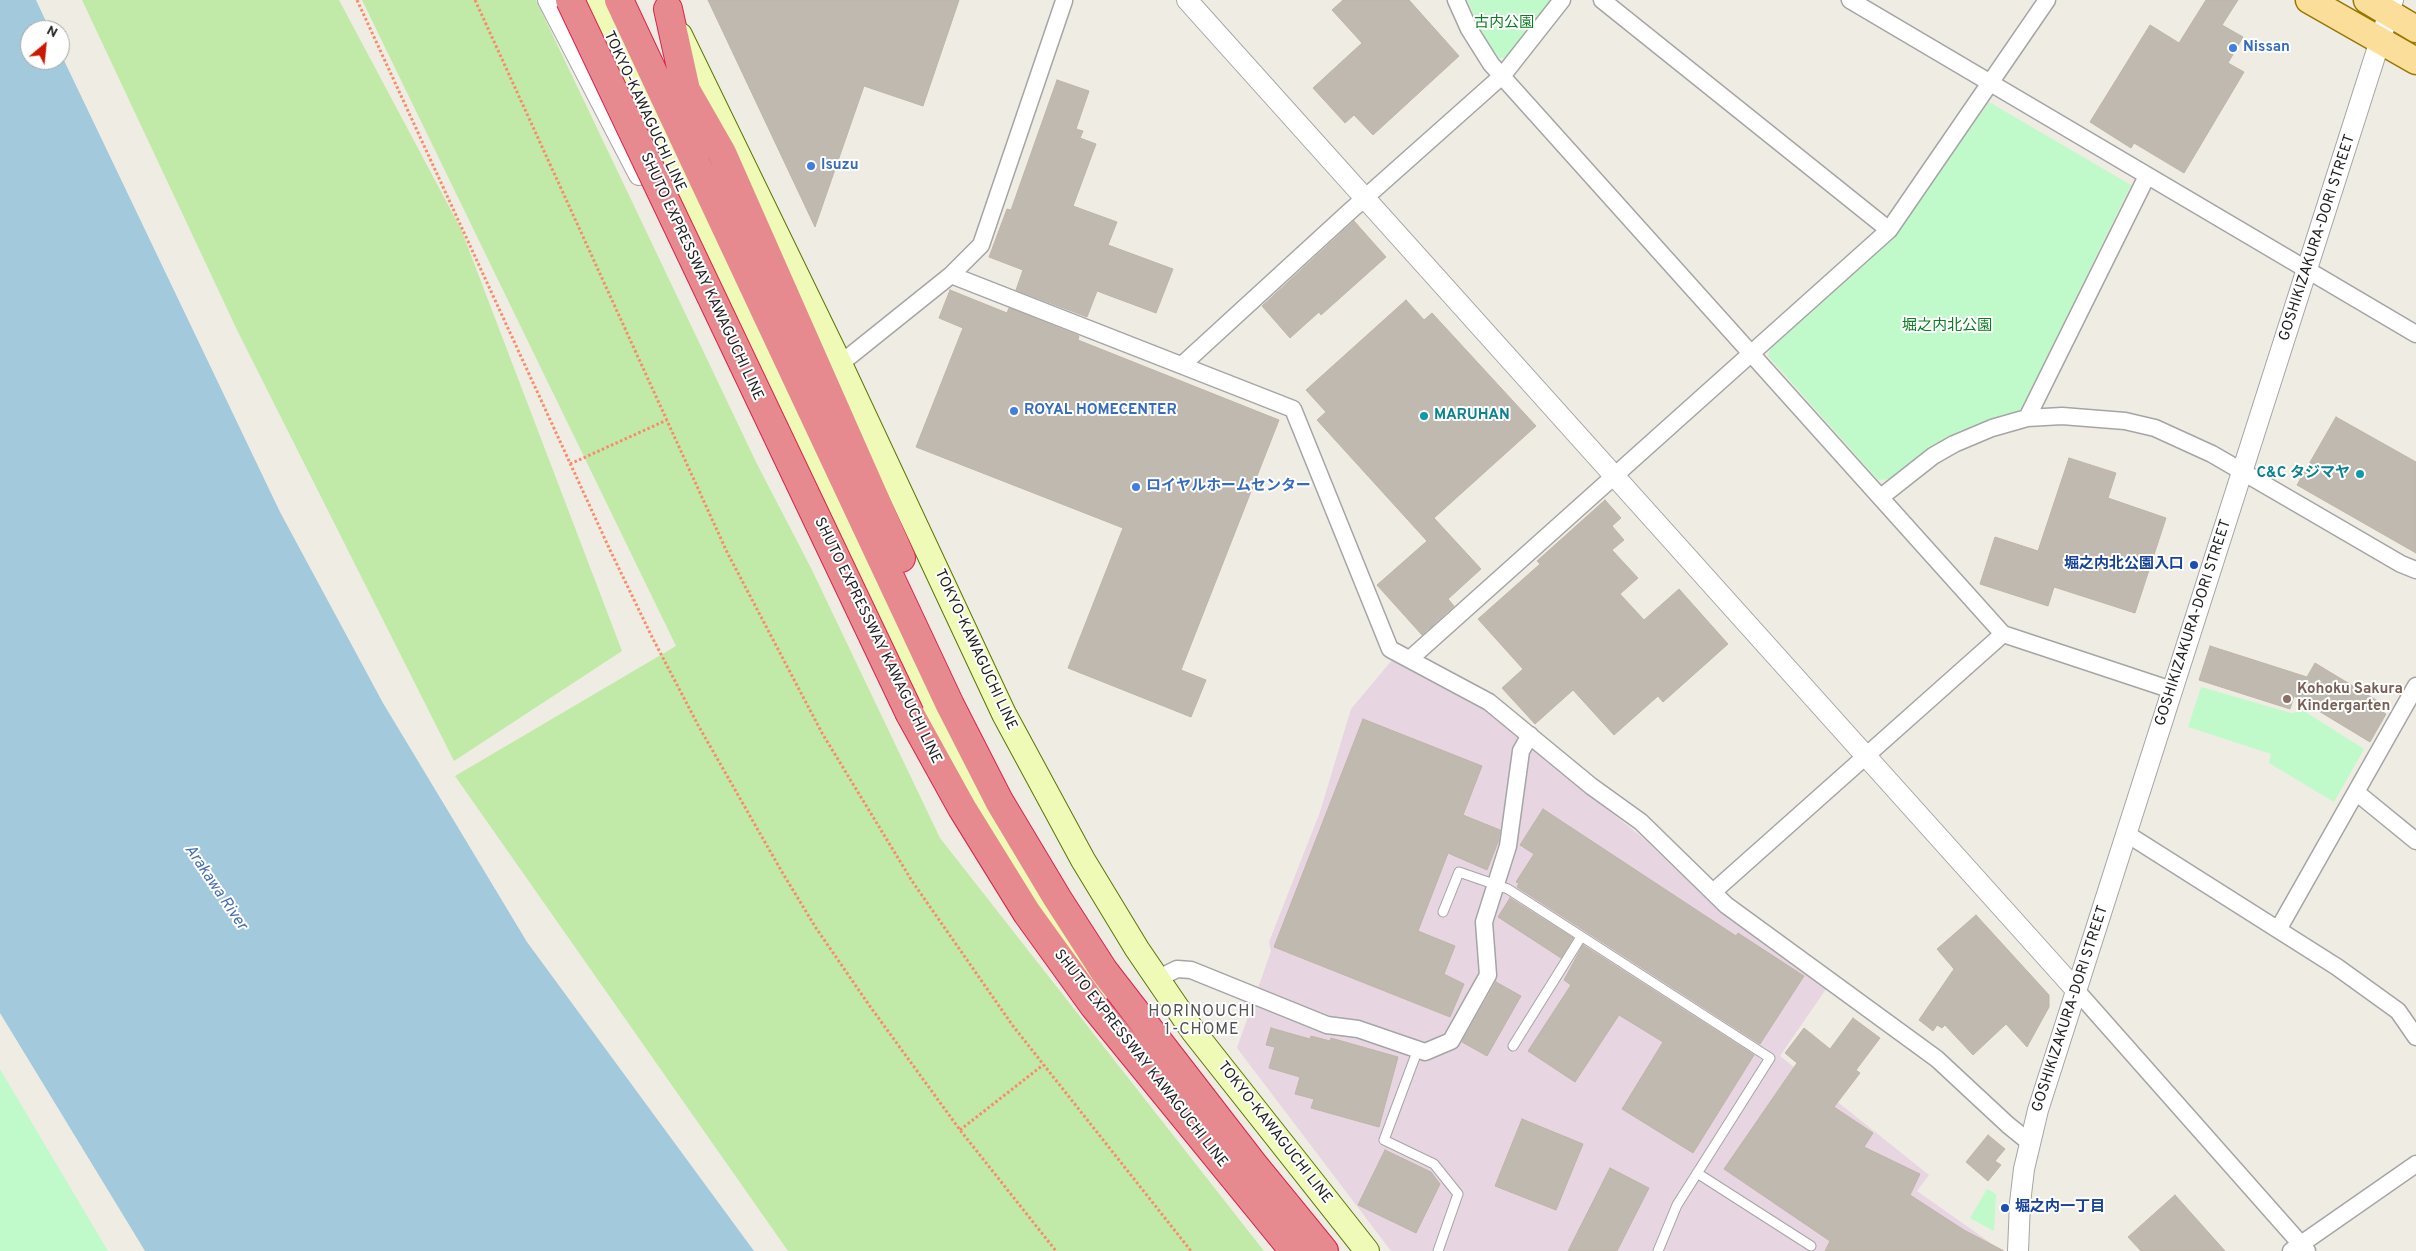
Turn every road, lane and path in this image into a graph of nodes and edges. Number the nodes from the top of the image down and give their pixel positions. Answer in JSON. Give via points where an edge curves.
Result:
{"nodes":[{"id":1,"x":357,"y":0,"type":"edge"},
{"id":2,"x":474,"y":0,"type":"edge"},
{"id":3,"x":548,"y":0,"type":"edge"},
{"id":4,"x":570,"y":0,"type":"edge"},
{"id":5,"x":581,"y":0,"type":"edge"},
{"id":6,"x":592,"y":0,"type":"edge"},
{"id":7,"x":619,"y":0,"type":"edge"},
{"id":8,"x":1063,"y":0,"type":"edge"},
{"id":9,"x":1187,"y":0,"type":"edge"},
{"id":10,"x":1456,"y":0,"type":"edge"},
{"id":11,"x":1562,"y":0,"type":"edge"},
{"id":12,"x":1602,"y":0,"type":"edge"},
{"id":13,"x":1850,"y":0,"type":"edge"},
{"id":14,"x":2047,"y":0,"type":"edge"},
{"id":15,"x":2309,"y":0,"type":"edge"},
{"id":16,"x":2367,"y":0,"type":"edge"},
{"id":17,"x":665,"y":5,"type":"edge"},
{"id":18,"x":2391,"y":7,"type":"edge"},
{"id":19,"x":2416,"y":28,"type":"edge"},
{"id":20,"x":2381,"y":39,"type":"junction"},
{"id":21,"x":2416,"y":61,"type":"edge"},
{"id":22,"x":1503,"y":75,"type":"junction"},
{"id":23,"x":1990,"y":84,"type":"junction"},
{"id":24,"x":2147,"y":176,"type":"junction"},
{"id":25,"x":1366,"y":197,"type":"junction"},
{"id":26,"x":1889,"y":230,"type":"junction"},
{"id":27,"x":2308,"y":269,"type":"junction"},
{"id":28,"x":951,"y":275,"type":"junction"},
{"id":29,"x":2416,"y":334,"type":"edge"},
{"id":30,"x":1752,"y":354,"type":"junction"},
{"id":31,"x":840,"y":364,"type":"junction"},
{"id":32,"x":1182,"y":365,"type":"junction"},
{"id":33,"x":2027,"y":418,"type":"junction"},
{"id":34,"x":667,"y":420,"type":"junction"},
{"id":35,"x":570,"y":464,"type":"junction"},
{"id":36,"x":2243,"y":471,"type":"junction"},
{"id":37,"x":1614,"y":477,"type":"junction"},
{"id":38,"x":1881,"y":497,"type":"junction"},
{"id":39,"x":832,"y":513,"type":"junction"},
{"id":40,"x":2416,"y":570,"type":"edge"},
{"id":41,"x":2003,"y":634,"type":"junction"},
{"id":42,"x":1411,"y":658,"type":"junction"},
{"id":43,"x":2416,"y":686,"type":"edge"},
{"id":44,"x":2172,"y":690,"type":"junction"},
{"id":45,"x":910,"y":714,"type":"junction"},
{"id":46,"x":1530,"y":736,"type":"junction"},
{"id":47,"x":1865,"y":757,"type":"junction"},
{"id":48,"x":2356,"y":792,"type":"junction"},
{"id":49,"x":2127,"y":834,"type":"junction"},
{"id":50,"x":2416,"y":841,"type":"edge"},
{"id":51,"x":1497,"y":885,"type":"junction"},
{"id":52,"x":1713,"y":892,"type":"junction"},
{"id":53,"x":1056,"y":898,"type":"junction"},
{"id":54,"x":1443,"y":912,"type":"dead end"},
{"id":55,"x":2278,"y":928,"type":"junction"},
{"id":56,"x":1581,"y":937,"type":"junction"},
{"id":57,"x":1157,"y":979,"type":"junction"},
{"id":58,"x":2076,"y":990,"type":"junction"},
{"id":59,"x":2416,"y":1036,"type":"edge"},
{"id":60,"x":1513,"y":1046,"type":"dead end"},
{"id":61,"x":1418,"y":1049,"type":"junction"},
{"id":62,"x":1043,"y":1065,"type":"junction"},
{"id":63,"x":960,"y":1130,"type":"junction"},
{"id":64,"x":2029,"y":1142,"type":"junction"},
{"id":65,"x":2416,"y":1164,"type":"edge"},
{"id":66,"x":1697,"y":1173,"type":"junction"},
{"id":67,"x":1810,"y":1246,"type":"dead end"},
{"id":68,"x":2299,"y":1248,"type":"edge"},
{"id":69,"x":1056,"y":1251,"type":"edge"},
{"id":70,"x":1191,"y":1251,"type":"edge"},
{"id":71,"x":1294,"y":1251,"type":"edge"},
{"id":72,"x":1307,"y":1251,"type":"edge"},
{"id":73,"x":1324,"y":1251,"type":"edge"},
{"id":74,"x":1367,"y":1251,"type":"edge"},
{"id":75,"x":1438,"y":1251,"type":"edge"},
{"id":76,"x":1658,"y":1251,"type":"edge"},
{"id":77,"x":2018,"y":1251,"type":"edge"}],
"edges":[{"from":1,"to":35,"type":"path"},
{"from":2,"to":34,"type":"path"},
{"from":3,"to":39,"type":"street","via":[[716,322]]},
{"from":4,"to":45,"type":"highway","name":"SHUTO EXPRESSWAY KAWAGUCHI LINE","bridge":true},
{"from":5,"to":45,"type":"highway","bridge":true,"via":[[892,656]]},
{"from":6,"to":39,"type":"main road","name":"TOKYO-KAWAGUCHI LINE"},
{"from":7,"to":53,"type":"highway","name":"SHUTO EXPRESSWAY KAWAGUCHI LINE","via":[[950,705],[999,801]]},
{"from":8,"to":28,"type":"street","via":[[981,245]]},
{"from":9,"to":25,"type":"street"},
{"from":10,"to":22,"type":"street","via":[[1474,37]]},
{"from":11,"to":22,"type":"street"},
{"from":12,"to":26,"type":"street"},
{"from":13,"to":23,"type":"street"},
{"from":14,"to":23,"type":"street"},
{"from":15,"to":20,"type":"main road"},
{"from":16,"to":18,"type":"main road"},
{"from":17,"to":31,"type":"main road","name":"TOKYO-KAWAGUCHI LINE"},
{"from":17,"to":53,"type":"highway","via":[[686,90],[722,153],[888,530]]},
{"from":18,"to":19,"type":"main road"},
{"from":18,"to":20,"type":"street","name":"GOSHIKIZAKURA-DORI STREET"},
{"from":20,"to":21,"type":"main road"},
{"from":20,"to":27,"type":"street","name":"GOSHIKIZAKURA-DORI STREET"},
{"from":22,"to":25,"type":"street"},
{"from":22,"to":30,"type":"street"},
{"from":23,"to":24,"type":"street"},
{"from":23,"to":26,"type":"street"},
{"from":24,"to":27,"type":"street"},
{"from":24,"to":33,"type":"street"},
{"from":25,"to":32,"type":"street"},
{"from":25,"to":37,"type":"street"},
{"from":26,"to":30,"type":"street"},
{"from":27,"to":29,"type":"street"},
{"from":27,"to":36,"type":"street","name":"GOSHIKIZAKURA-DORI STREET"},
{"from":28,"to":31,"type":"street"},
{"from":28,"to":32,"type":"street"},
{"from":30,"to":37,"type":"street"},
{"from":30,"to":38,"type":"street"},
{"from":31,"to":57,"type":"main road","name":"TOKYO-KAWAGUCHI LINE","via":[[1004,714],[1083,860]]},
{"from":32,"to":42,"type":"street","via":[[1293,409],[1390,649]]},
{"from":33,"to":36,"type":"street","via":[[2095,418],[2155,428]]},
{"from":33,"to":38,"type":"street","via":[[1954,444]]},
{"from":34,"to":35,"type":"path"},
{"from":34,"to":62,"type":"path","via":[[727,552],[822,733],[917,888]]},
{"from":35,"to":63,"type":"path","via":[[698,726],[778,864],[863,997]]},
{"from":36,"to":40,"type":"street"},
{"from":36,"to":44,"type":"street","name":"GOSHIKIZAKURA-DORI STREET"},
{"from":37,"to":42,"type":"street"},
{"from":37,"to":47,"type":"street"},
{"from":38,"to":41,"type":"street"},
{"from":39,"to":72,"type":"main road","name":"TOKYO-KAWAGUCHI LINE","via":[[992,825],[1075,953],[1216,1139]]},
{"from":41,"to":44,"type":"street"},
{"from":41,"to":47,"type":"street"},
{"from":42,"to":46,"type":"street","via":[[1489,702]]},
{"from":43,"to":48,"type":"street"},
{"from":44,"to":49,"type":"street","name":"GOSHIKIZAKURA-DORI STREET"},
{"from":45,"to":71,"type":"highway","name":"SHUTO EXPRESSWAY KAWAGUCHI LINE","via":[[962,808],[1027,913],[1094,1006]]},
{"from":46,"to":51,"type":"street","via":[[1521,750],[1508,846]]},
{"from":46,"to":52,"type":"street","via":[[1590,786],[1641,822]]},
{"from":47,"to":52,"type":"street"},
{"from":47,"to":58,"type":"street"},
{"from":48,"to":50,"type":"street"},
{"from":48,"to":55,"type":"street"},
{"from":49,"to":55,"type":"street"},
{"from":49,"to":58,"type":"street","name":"GOSHIKIZAKURA-DORI STREET"},
{"from":51,"to":54,"type":"lane","via":[[1459,872]]},
{"from":51,"to":56,"type":"lane"},
{"from":51,"to":61,"type":"street","via":[[1484,922],[1488,975],[1451,1041],[1425,1052]]},
{"from":52,"to":64,"type":"street","via":[[1937,1059]]},
{"from":53,"to":73,"type":"highway","name":"SHUTO EXPRESSWAY KAWAGUCHI LINE","via":[[1110,979]]},
{"from":55,"to":59,"type":"street","via":[[2398,1011]]},
{"from":56,"to":60,"type":"lane"},
{"from":56,"to":66,"type":"lane","via":[[1770,1058]]},
{"from":57,"to":61,"type":"street","via":[[1177,969],[1191,970],[1326,1025],[1358,1029]]},
{"from":57,"to":74,"type":"main road","name":"TOKYO-KAWAGUCHI LINE","via":[[1193,1031]]},
{"from":58,"to":64,"type":"street","name":"GOSHIKIZAKURA-DORI STREET"},
{"from":58,"to":68,"type":"street"},
{"from":61,"to":75,"type":"lane","via":[[1384,1140],[1434,1164],[1458,1194]]},
{"from":62,"to":63,"type":"path"},
{"from":62,"to":70,"type":"path"},
{"from":63,"to":69,"type":"path"},
{"from":64,"to":77,"type":"street","name":"GOSHIKIZAKURA-DORI STREET","via":[[2020,1202]]},
{"from":65,"to":68,"type":"street"},
{"from":66,"to":67,"type":"lane"},
{"from":66,"to":76,"type":"lane","via":[[1677,1205]]}]}
